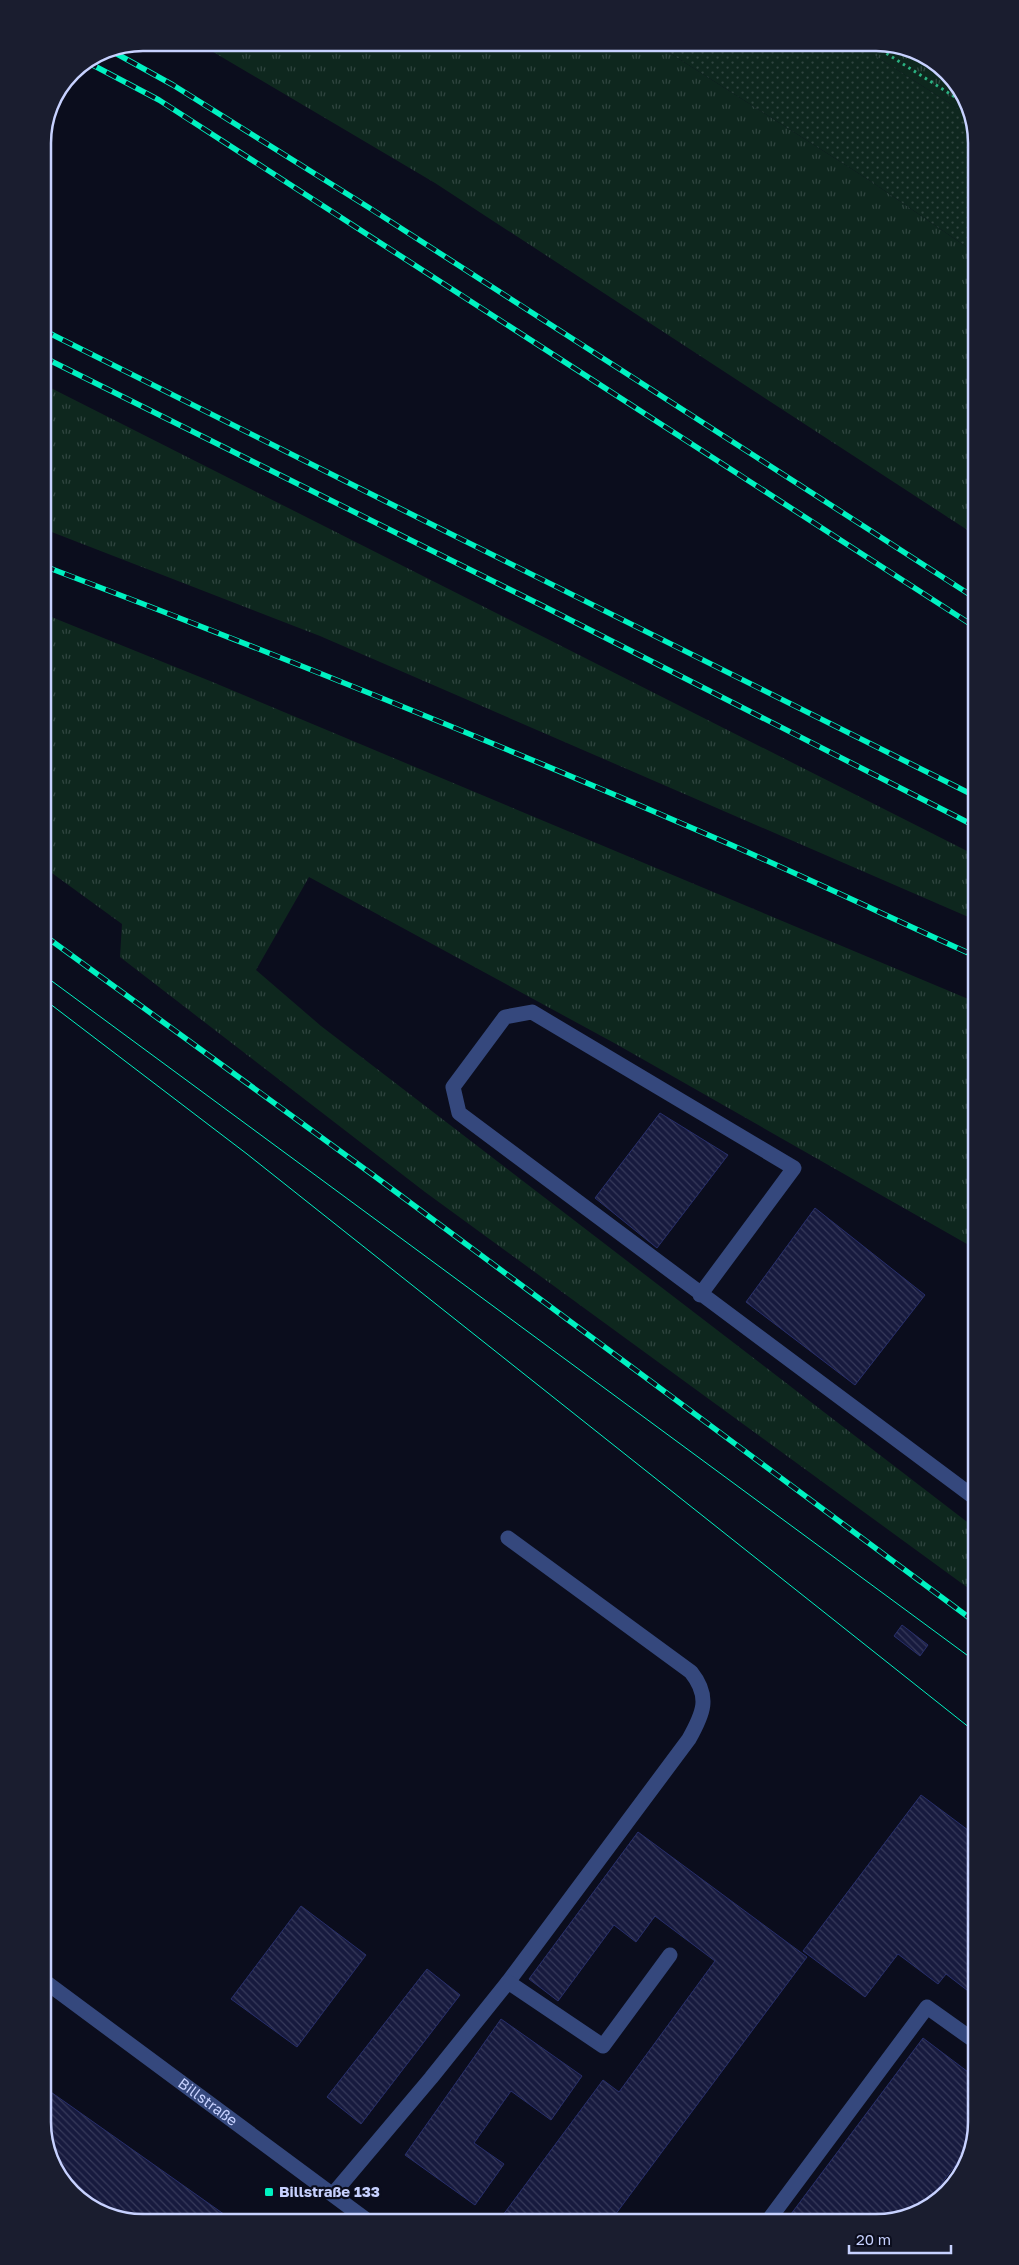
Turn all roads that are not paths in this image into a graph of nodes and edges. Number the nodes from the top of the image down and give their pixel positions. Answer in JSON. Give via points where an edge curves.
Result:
{"nodes":[{"id":1,"x":700,"y":1295,"type":"junction"},
{"id":2,"x":968,"y":1493,"type":"edge"},
{"id":3,"x":508,"y":1538,"type":"dead end"},
{"id":4,"x":670,"y":1955,"type":"dead end"},
{"id":5,"x":508,"y":1982,"type":"junction"},
{"id":6,"x":51,"y":1985,"type":"edge"},
{"id":7,"x":968,"y":2036,"type":"edge"},
{"id":8,"x":333,"y":2194,"type":"junction"},
{"id":9,"x":359,"y":2214,"type":"edge"},
{"id":10,"x":773,"y":2214,"type":"edge"}],
"edges":[{"from":1,"to":1,"type":"street","via":[[794,1168],[532,1012],[506,1017],[453,1087],[459,1113]]},
{"from":1,"to":2,"type":"street"},
{"from":3,"to":5,"type":"street","via":[[691,1672],[701,1685],[704,1700],[700,1719],[690,1739]]},
{"from":4,"to":5,"type":"street","via":[[603,2046]]},
{"from":5,"to":8,"type":"street","via":[[432,2078]]},
{"from":6,"to":8,"type":"street","name":"Billstraße"},
{"from":7,"to":10,"type":"street","via":[[927,2007]]},
{"from":8,"to":9,"type":"street","name":"Billstraße"}]}
